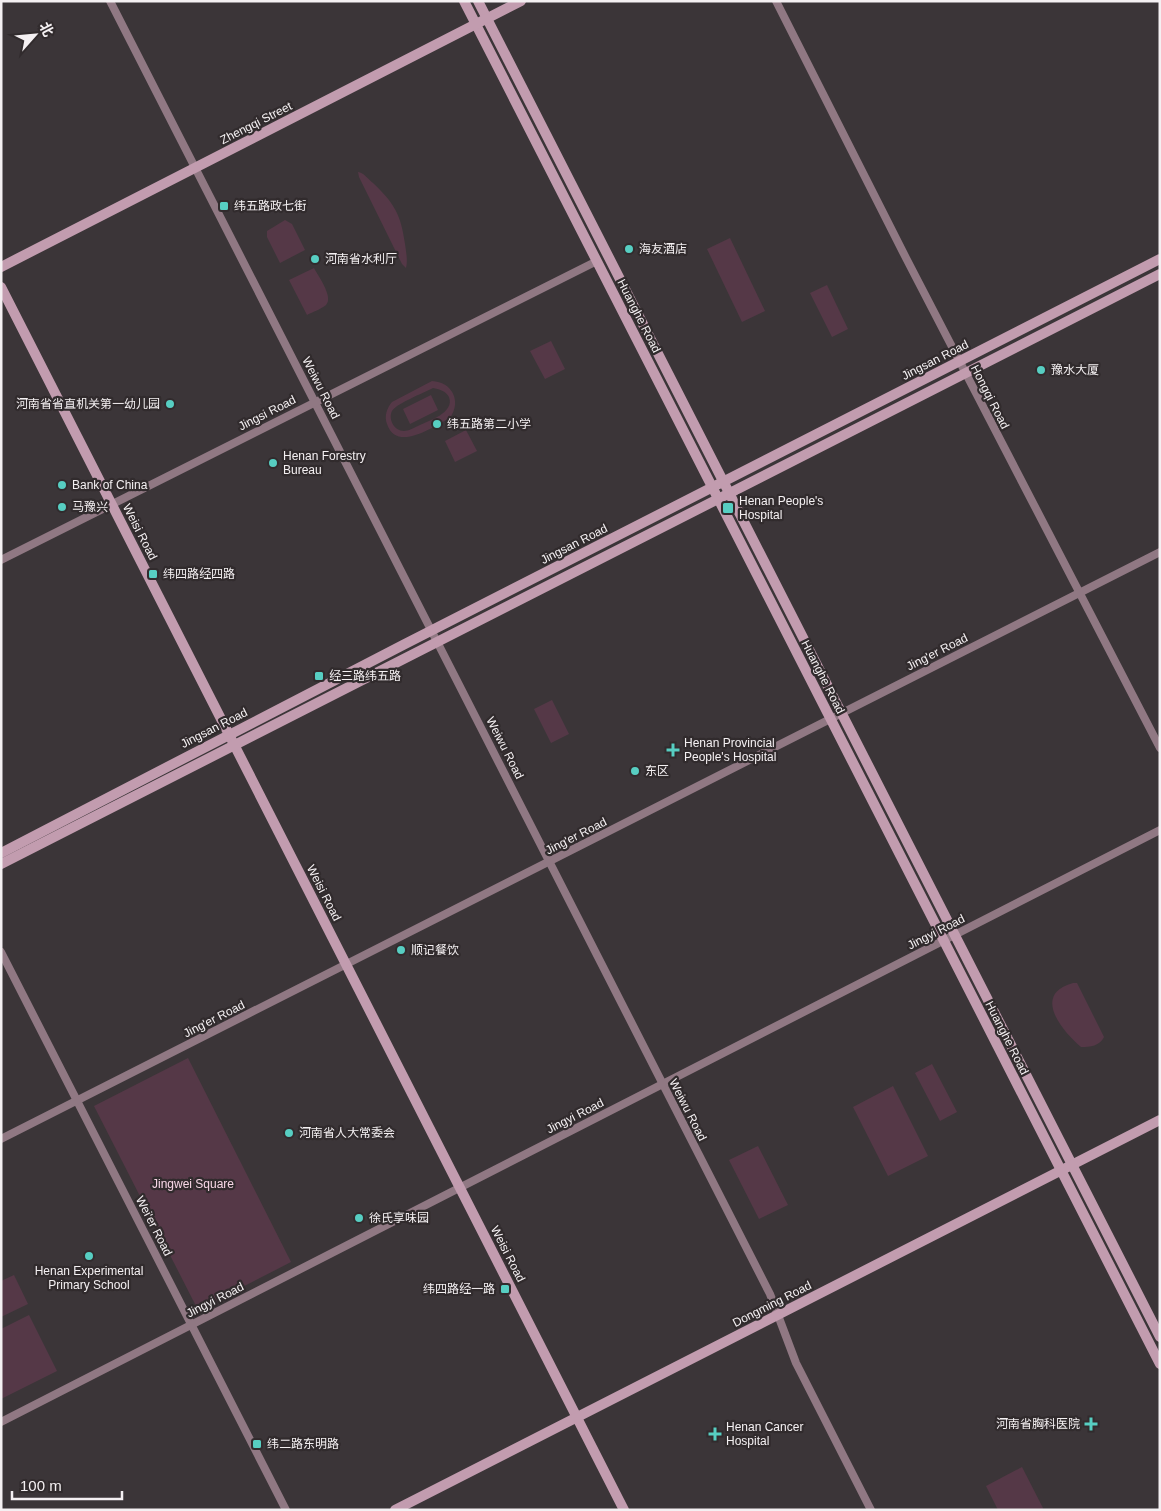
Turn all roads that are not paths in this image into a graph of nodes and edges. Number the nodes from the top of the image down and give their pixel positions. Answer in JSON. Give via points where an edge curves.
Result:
{"nodes":[{"id":1,"x":110,"y":1,"type":"edge"},
{"id":2,"x":464,"y":1,"type":"edge"},
{"id":3,"x":478,"y":1,"type":"edge"},
{"id":4,"x":521,"y":1,"type":"edge"},
{"id":5,"x":776,"y":1,"type":"edge"},
{"id":6,"x":487,"y":19,"type":"junction"},
{"id":7,"x":476,"y":24,"type":"junction"},
{"id":8,"x":196,"y":168,"type":"junction"},
{"id":9,"x":1160,"y":259,"type":"edge"},
{"id":10,"x":597,"y":261,"type":"junction"},
{"id":11,"x":1,"y":267,"type":"edge"},
{"id":12,"x":1160,"y":274,"type":"edge"},
{"id":13,"x":1,"y":287,"type":"edge"},
{"id":14,"x":960,"y":362,"type":"junction"},
{"id":15,"x":966,"y":373,"type":"junction"},
{"id":16,"x":315,"y":402,"type":"junction"},
{"id":17,"x":723,"y":482,"type":"junction"},
{"id":18,"x":712,"y":488,"type":"junction"},
{"id":19,"x":729,"y":494,"type":"junction"},
{"id":20,"x":718,"y":499,"type":"junction"},
{"id":21,"x":112,"y":504,"type":"junction"},
{"id":22,"x":1160,"y":552,"type":"edge"},
{"id":23,"x":1,"y":560,"type":"edge"},
{"id":24,"x":1079,"y":593,"type":"junction"},
{"id":25,"x":432,"y":630,"type":"junction"},
{"id":26,"x":438,"y":642,"type":"junction"},
{"id":27,"x":842,"y":713,"type":"junction"},
{"id":28,"x":830,"y":719,"type":"junction"},
{"id":29,"x":230,"y":734,"type":"junction"},
{"id":30,"x":235,"y":745,"type":"junction"},
{"id":31,"x":1160,"y":748,"type":"edge"},
{"id":32,"x":1160,"y":830,"type":"edge"},
{"id":33,"x":1,"y":853,"type":"edge"},
{"id":34,"x":550,"y":862,"type":"junction"},
{"id":35,"x":1,"y":864,"type":"edge"},
{"id":36,"x":955,"y":935,"type":"junction"},
{"id":37,"x":944,"y":940,"type":"junction"},
{"id":38,"x":1,"y":952,"type":"edge"},
{"id":39,"x":347,"y":964,"type":"junction"},
{"id":40,"x":663,"y":1084,"type":"junction"},
{"id":41,"x":77,"y":1101,"type":"junction"},
{"id":42,"x":1160,"y":1120,"type":"edge"},
{"id":43,"x":1,"y":1140,"type":"edge"},
{"id":44,"x":1072,"y":1165,"type":"junction"},
{"id":45,"x":1061,"y":1170,"type":"junction"},
{"id":46,"x":460,"y":1187,"type":"junction"},
{"id":47,"x":778,"y":1314,"type":"junction"},
{"id":48,"x":192,"y":1325,"type":"junction"},
{"id":49,"x":1160,"y":1337,"type":"edge"},
{"id":50,"x":1160,"y":1364,"type":"edge"},
{"id":51,"x":577,"y":1417,"type":"junction"},
{"id":52,"x":1,"y":1422,"type":"edge"},
{"id":53,"x":286,"y":1510,"type":"edge"},
{"id":54,"x":395,"y":1510,"type":"edge"},
{"id":55,"x":624,"y":1510,"type":"edge"},
{"id":56,"x":871,"y":1510,"type":"edge"}],
"edges":[{"from":1,"to":8,"type":"street","name":"Weiwu Road"},
{"from":2,"to":7,"type":"main road","name":"Huanghe Road"},
{"from":3,"to":6,"type":"main road","name":"Huanghe Road"},
{"from":4,"to":6,"type":"main road","name":"Zhengqi Street"},
{"from":5,"to":14,"type":"street","name":"Hongqi Road"},
{"from":6,"to":7,"type":"main road","name":"Zhengqi Street"},
{"from":6,"to":17,"type":"main road","name":"Huanghe Road"},
{"from":7,"to":8,"type":"main road","name":"Zhengqi Street"},
{"from":7,"to":10,"type":"main road","name":"Huanghe Road"},
{"from":8,"to":11,"type":"main road","name":"Zhengqi Street"},
{"from":8,"to":16,"type":"street","name":"Weiwu Road"},
{"from":9,"to":14,"type":"main road","name":"Jingsan Road"},
{"from":10,"to":16,"type":"street","name":"Jingsi Road"},
{"from":10,"to":18,"type":"main road","name":"Huanghe Road"},
{"from":12,"to":15,"type":"main road","name":"Jingsan Road"},
{"from":13,"to":21,"type":"main road","name":"Weisi Road"},
{"from":14,"to":15,"type":"street","name":"Hongqi Road"},
{"from":14,"to":17,"type":"main road","name":"Jingsan Road"},
{"from":15,"to":19,"type":"main road","name":"Jingsan Road"},
{"from":15,"to":24,"type":"street","name":"Hongqi Road"},
{"from":16,"to":21,"type":"street","name":"Jingsi Road"},
{"from":16,"to":25,"type":"street","name":"Weiwu Road"},
{"from":17,"to":18,"type":"main road","name":"Jingsan Road"},
{"from":17,"to":19,"type":"main road","name":"Huanghe Road"},
{"from":18,"to":20,"type":"main road","name":"Huanghe Road"},
{"from":18,"to":25,"type":"main road","name":"Jingsan Road"},
{"from":19,"to":20,"type":"main road","name":"Jingsan Road"},
{"from":19,"to":27,"type":"main road","name":"Huanghe Road"},
{"from":20,"to":26,"type":"main road","name":"Jingsan Road"},
{"from":20,"to":28,"type":"main road","name":"Huanghe Road"},
{"from":21,"to":23,"type":"street","name":"Jingsi Road"},
{"from":21,"to":29,"type":"main road","name":"Weisi Road"},
{"from":22,"to":24,"type":"street","name":"Jing'er Road"},
{"from":24,"to":27,"type":"street","name":"Jing'er Road"},
{"from":24,"to":31,"type":"street","name":"Hongqi Road"},
{"from":25,"to":26,"type":"street","name":"Weiwu Road"},
{"from":25,"to":29,"type":"main road","name":"Jingsan Road"},
{"from":26,"to":30,"type":"main road","name":"Jingsan Road"},
{"from":26,"to":34,"type":"street","name":"Weiwu Road"},
{"from":27,"to":28,"type":"street","name":"Jing'er Road"},
{"from":27,"to":36,"type":"main road","name":"Huanghe Road"},
{"from":28,"to":34,"type":"street","name":"Jing'er Road"},
{"from":28,"to":37,"type":"main road","name":"Huanghe Road"},
{"from":29,"to":30,"type":"main road","name":"Weisi Road"},
{"from":29,"to":33,"type":"main road","name":"Jingsan Road"},
{"from":30,"to":35,"type":"main road","name":"Jingsan Road"},
{"from":30,"to":39,"type":"main road","name":"Weisi Road"},
{"from":32,"to":36,"type":"street","name":"Jingyi Road"},
{"from":34,"to":39,"type":"street","name":"Jing'er Road"},
{"from":34,"to":40,"type":"street","name":"Weiwu Road"},
{"from":36,"to":37,"type":"street","name":"Jingyi Road"},
{"from":36,"to":44,"type":"main road","name":"Huanghe Road"},
{"from":37,"to":40,"type":"street","name":"Jingyi Road"},
{"from":37,"to":45,"type":"main road","name":"Huanghe Road"},
{"from":38,"to":41,"type":"street","name":"Wei'er Road"},
{"from":39,"to":41,"type":"street","name":"Jing'er Road"},
{"from":39,"to":46,"type":"main road","name":"Weisi Road"},
{"from":40,"to":46,"type":"street","name":"Jingyi Road"},
{"from":40,"to":47,"type":"street","name":"Weiwu Road"},
{"from":41,"to":43,"type":"street","name":"Jing'er Road"},
{"from":41,"to":48,"type":"street","name":"Wei'er Road"},
{"from":42,"to":44,"type":"main road","name":"Dongming Road"},
{"from":44,"to":45,"type":"main road","name":"Dongming Road"},
{"from":44,"to":49,"type":"main road","name":"Huanghe Road"},
{"from":45,"to":47,"type":"main road","name":"Dongming Road"},
{"from":45,"to":50,"type":"main road","name":"Huanghe Road"},
{"from":46,"to":48,"type":"street","name":"Jingyi Road"},
{"from":46,"to":51,"type":"main road","name":"Weisi Road"},
{"from":47,"to":51,"type":"main road","name":"Dongming Road"},
{"from":47,"to":56,"type":"street","name":"Weiwu Road","via":[[796,1363]]},
{"from":48,"to":52,"type":"street","name":"Jingyi Road"},
{"from":48,"to":53,"type":"street","name":"Wei'er Road"},
{"from":51,"to":54,"type":"main road","name":"Dongming Road"},
{"from":51,"to":55,"type":"main road","name":"Weisi Road"}]}
